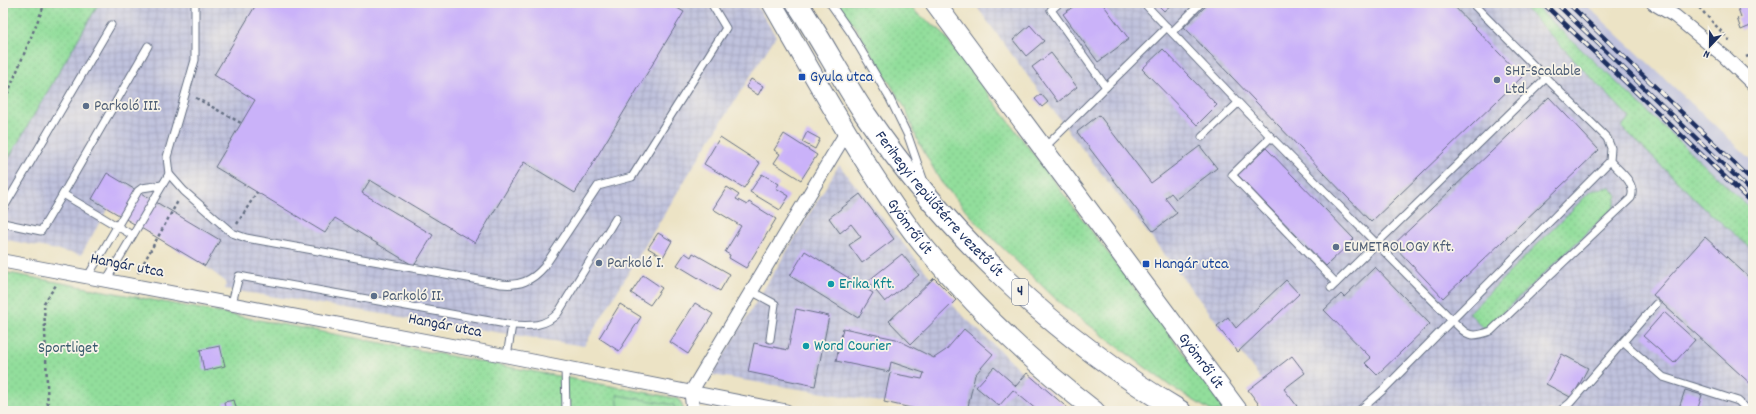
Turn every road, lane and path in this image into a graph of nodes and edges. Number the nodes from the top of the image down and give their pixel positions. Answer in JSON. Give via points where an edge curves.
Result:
{"nodes":[{"id":1,"x":45,"y":3,"type":"edge"},
{"id":2,"x":195,"y":3,"type":"edge"},
{"id":3,"x":711,"y":3,"type":"edge"},
{"id":4,"x":772,"y":3,"type":"edge"},
{"id":5,"x":797,"y":3,"type":"edge"},
{"id":6,"x":830,"y":3,"type":"edge"},
{"id":7,"x":935,"y":3,"type":"edge"},
{"id":8,"x":1059,"y":3,"type":"edge"},
{"id":9,"x":1144,"y":3,"type":"edge"},
{"id":10,"x":1201,"y":3,"type":"edge"},
{"id":11,"x":1472,"y":3,"type":"edge"},
{"id":12,"x":1695,"y":3,"type":"edge"},
{"id":13,"x":1654,"y":4,"type":"edge"},
{"id":14,"x":111,"y":25,"type":"dead end"},
{"id":15,"x":1170,"y":30,"type":"junction"},
{"id":16,"x":1730,"y":41,"type":"dead end"},
{"id":17,"x":148,"y":46,"type":"dead end"},
{"id":18,"x":1741,"y":52,"type":"dead end"},
{"id":19,"x":1746,"y":58,"type":"dead end"},
{"id":20,"x":1546,"y":78,"type":"junction"},
{"id":21,"x":1753,"y":84,"type":"edge"},
{"id":22,"x":1106,"y":87,"type":"junction"},
{"id":23,"x":185,"y":91,"type":"junction"},
{"id":24,"x":1238,"y":102,"type":"junction"},
{"id":25,"x":3,"y":105,"type":"edge"},
{"id":26,"x":241,"y":123,"type":"dead end"},
{"id":27,"x":846,"y":133,"type":"junction"},
{"id":28,"x":1202,"y":137,"type":"dead end"},
{"id":29,"x":1271,"y":137,"type":"junction"},
{"id":30,"x":1043,"y":149,"type":"junction"},
{"id":31,"x":1610,"y":161,"type":"junction"},
{"id":32,"x":169,"y":174,"type":"junction"},
{"id":33,"x":162,"y":185,"type":"junction"},
{"id":34,"x":184,"y":192,"type":"junction"},
{"id":35,"x":257,"y":192,"type":"dead end"},
{"id":36,"x":63,"y":194,"type":"junction"},
{"id":37,"x":931,"y":201,"type":"junction"},
{"id":38,"x":3,"y":209,"type":"edge"},
{"id":39,"x":616,"y":218,"type":"dead end"},
{"id":40,"x":3,"y":223,"type":"edge"},
{"id":41,"x":117,"y":226,"type":"junction"},
{"id":42,"x":232,"y":233,"type":"junction"},
{"id":43,"x":132,"y":235,"type":"junction"},
{"id":44,"x":1376,"y":243,"type":"junction"},
{"id":45,"x":3,"y":261,"type":"edge"},
{"id":46,"x":65,"y":271,"type":"junction"},
{"id":47,"x":88,"y":276,"type":"junction"},
{"id":48,"x":107,"y":279,"type":"junction"},
{"id":49,"x":132,"y":284,"type":"junction"},
{"id":50,"x":751,"y":291,"type":"junction"},
{"id":51,"x":232,"y":303,"type":"junction"},
{"id":52,"x":1656,"y":304,"type":"dead end"},
{"id":53,"x":1452,"y":320,"type":"junction"},
{"id":54,"x":512,"y":325,"type":"junction"},
{"id":55,"x":770,"y":339,"type":"dead end"},
{"id":56,"x":1624,"y":343,"type":"junction"},
{"id":57,"x":507,"y":356,"type":"junction"},
{"id":58,"x":565,"y":367,"type":"junction"},
{"id":59,"x":691,"y":392,"type":"junction"},
{"id":60,"x":48,"y":411,"type":"edge"},
{"id":61,"x":566,"y":411,"type":"edge"},
{"id":62,"x":693,"y":411,"type":"edge"},
{"id":63,"x":786,"y":411,"type":"edge"},
{"id":64,"x":1095,"y":411,"type":"edge"},
{"id":65,"x":1180,"y":411,"type":"edge"},
{"id":66,"x":1238,"y":411,"type":"edge"},
{"id":67,"x":1359,"y":411,"type":"edge"},
{"id":68,"x":1560,"y":411,"type":"edge"},
{"id":69,"x":1749,"y":411,"type":"edge"}],
"edges":[{"from":1,"to":25,"type":"path"},
{"from":2,"to":23,"type":"lane","via":[[195,60]]},
{"from":3,"to":42,"type":"lane","via":[[726,28],[632,177],[598,186],[544,267],[531,280],[512,285],[501,284],[246,238]]},
{"from":4,"to":27,"type":"street","name":"Gyömrői út"},
{"from":5,"to":37,"type":"main road","name":"Ferihegyi repülőtérre vezető út","number":"4","via":[[865,114]]},
{"from":6,"to":37,"type":"lane","via":[[890,99],[908,136]]},
{"from":7,"to":30,"type":"street","name":"Gyömrői út"},
{"from":8,"to":22,"type":"lane","via":[[1051,10]]},
{"from":9,"to":15,"type":"lane"},
{"from":10,"to":15,"type":"lane"},
{"from":11,"to":20,"type":"lane"},
{"from":12,"to":16,"type":"path"},
{"from":13,"to":21,"type":"street","via":[[1676,16]]},
{"from":14,"to":38,"type":"lane"},
{"from":15,"to":22,"type":"lane"},
{"from":15,"to":24,"type":"lane"},
{"from":17,"to":36,"type":"lane"},
{"from":18,"to":19,"type":"path"},
{"from":20,"to":31,"type":"lane","via":[[1607,138],[1612,148]]},
{"from":20,"to":44,"type":"lane"},
{"from":22,"to":30,"type":"lane"},
{"from":23,"to":26,"type":"path"},
{"from":23,"to":32,"type":"lane","via":[[167,157]]},
{"from":24,"to":28,"type":"lane"},
{"from":24,"to":29,"type":"lane"},
{"from":27,"to":50,"type":"street"},
{"from":27,"to":64,"type":"street","name":"Gyömrői út","via":[[897,210],[945,270],[1013,342]]},
{"from":29,"to":44,"type":"lane"},
{"from":29,"to":44,"type":"lane","via":[[1232,175],[1333,286]]},
{"from":30,"to":66,"type":"street","name":"Gyömrői út"},
{"from":31,"to":53,"type":"lane"},
{"from":31,"to":53,"type":"lane","via":[[1632,185],[1634,192],[1631,198],[1491,332],[1478,336],[1470,335]]},
{"from":32,"to":33,"type":"lane"},
{"from":32,"to":34,"type":"lane"},
{"from":33,"to":41,"type":"lane","via":[[138,191]]},
{"from":33,"to":43,"type":"lane"},
{"from":34,"to":42,"type":"lane"},
{"from":34,"to":49,"type":"path"},
{"from":35,"to":42,"type":"path"},
{"from":36,"to":40,"type":"lane","via":[[41,231]]},
{"from":36,"to":41,"type":"lane"},
{"from":37,"to":65,"type":"main road","name":"Ferihegyi repülőtérre vezető út","number":"4","via":[[970,245],[1032,303],[1103,360]]},
{"from":39,"to":54,"type":"lane","via":[[553,318],[531,326]]},
{"from":41,"to":43,"type":"lane"},
{"from":41,"to":47,"type":"lane"},
{"from":43,"to":48,"type":"lane"},
{"from":44,"to":53,"type":"lane"},
{"from":45,"to":46,"type":"street","name":"Hangár utca"},
{"from":46,"to":47,"type":"street","name":"Hangár utca"},
{"from":46,"to":60,"type":"path","via":[[44,303]]},
{"from":47,"to":48,"type":"street","name":"Hangár utca"},
{"from":48,"to":49,"type":"street","name":"Hangár utca"},
{"from":49,"to":51,"type":"street","name":"Hangár utca"},
{"from":50,"to":55,"type":"lane","via":[[775,304]]},
{"from":50,"to":59,"type":"street"},
{"from":51,"to":54,"type":"lane","via":[[239,276]]},
{"from":51,"to":57,"type":"street","name":"Hangár utca"},
{"from":52,"to":56,"type":"lane"},
{"from":53,"to":67,"type":"lane"},
{"from":54,"to":57,"type":"lane"},
{"from":56,"to":68,"type":"lane"},
{"from":56,"to":69,"type":"lane","via":[[1662,377],[1738,401]]},
{"from":57,"to":58,"type":"street","name":"Hangár utca"},
{"from":58,"to":59,"type":"street","name":"Hangár utca"},
{"from":58,"to":61,"type":"lane"},
{"from":59,"to":62,"type":"street"},
{"from":59,"to":63,"type":"street","name":"Hangár utca"}]}
